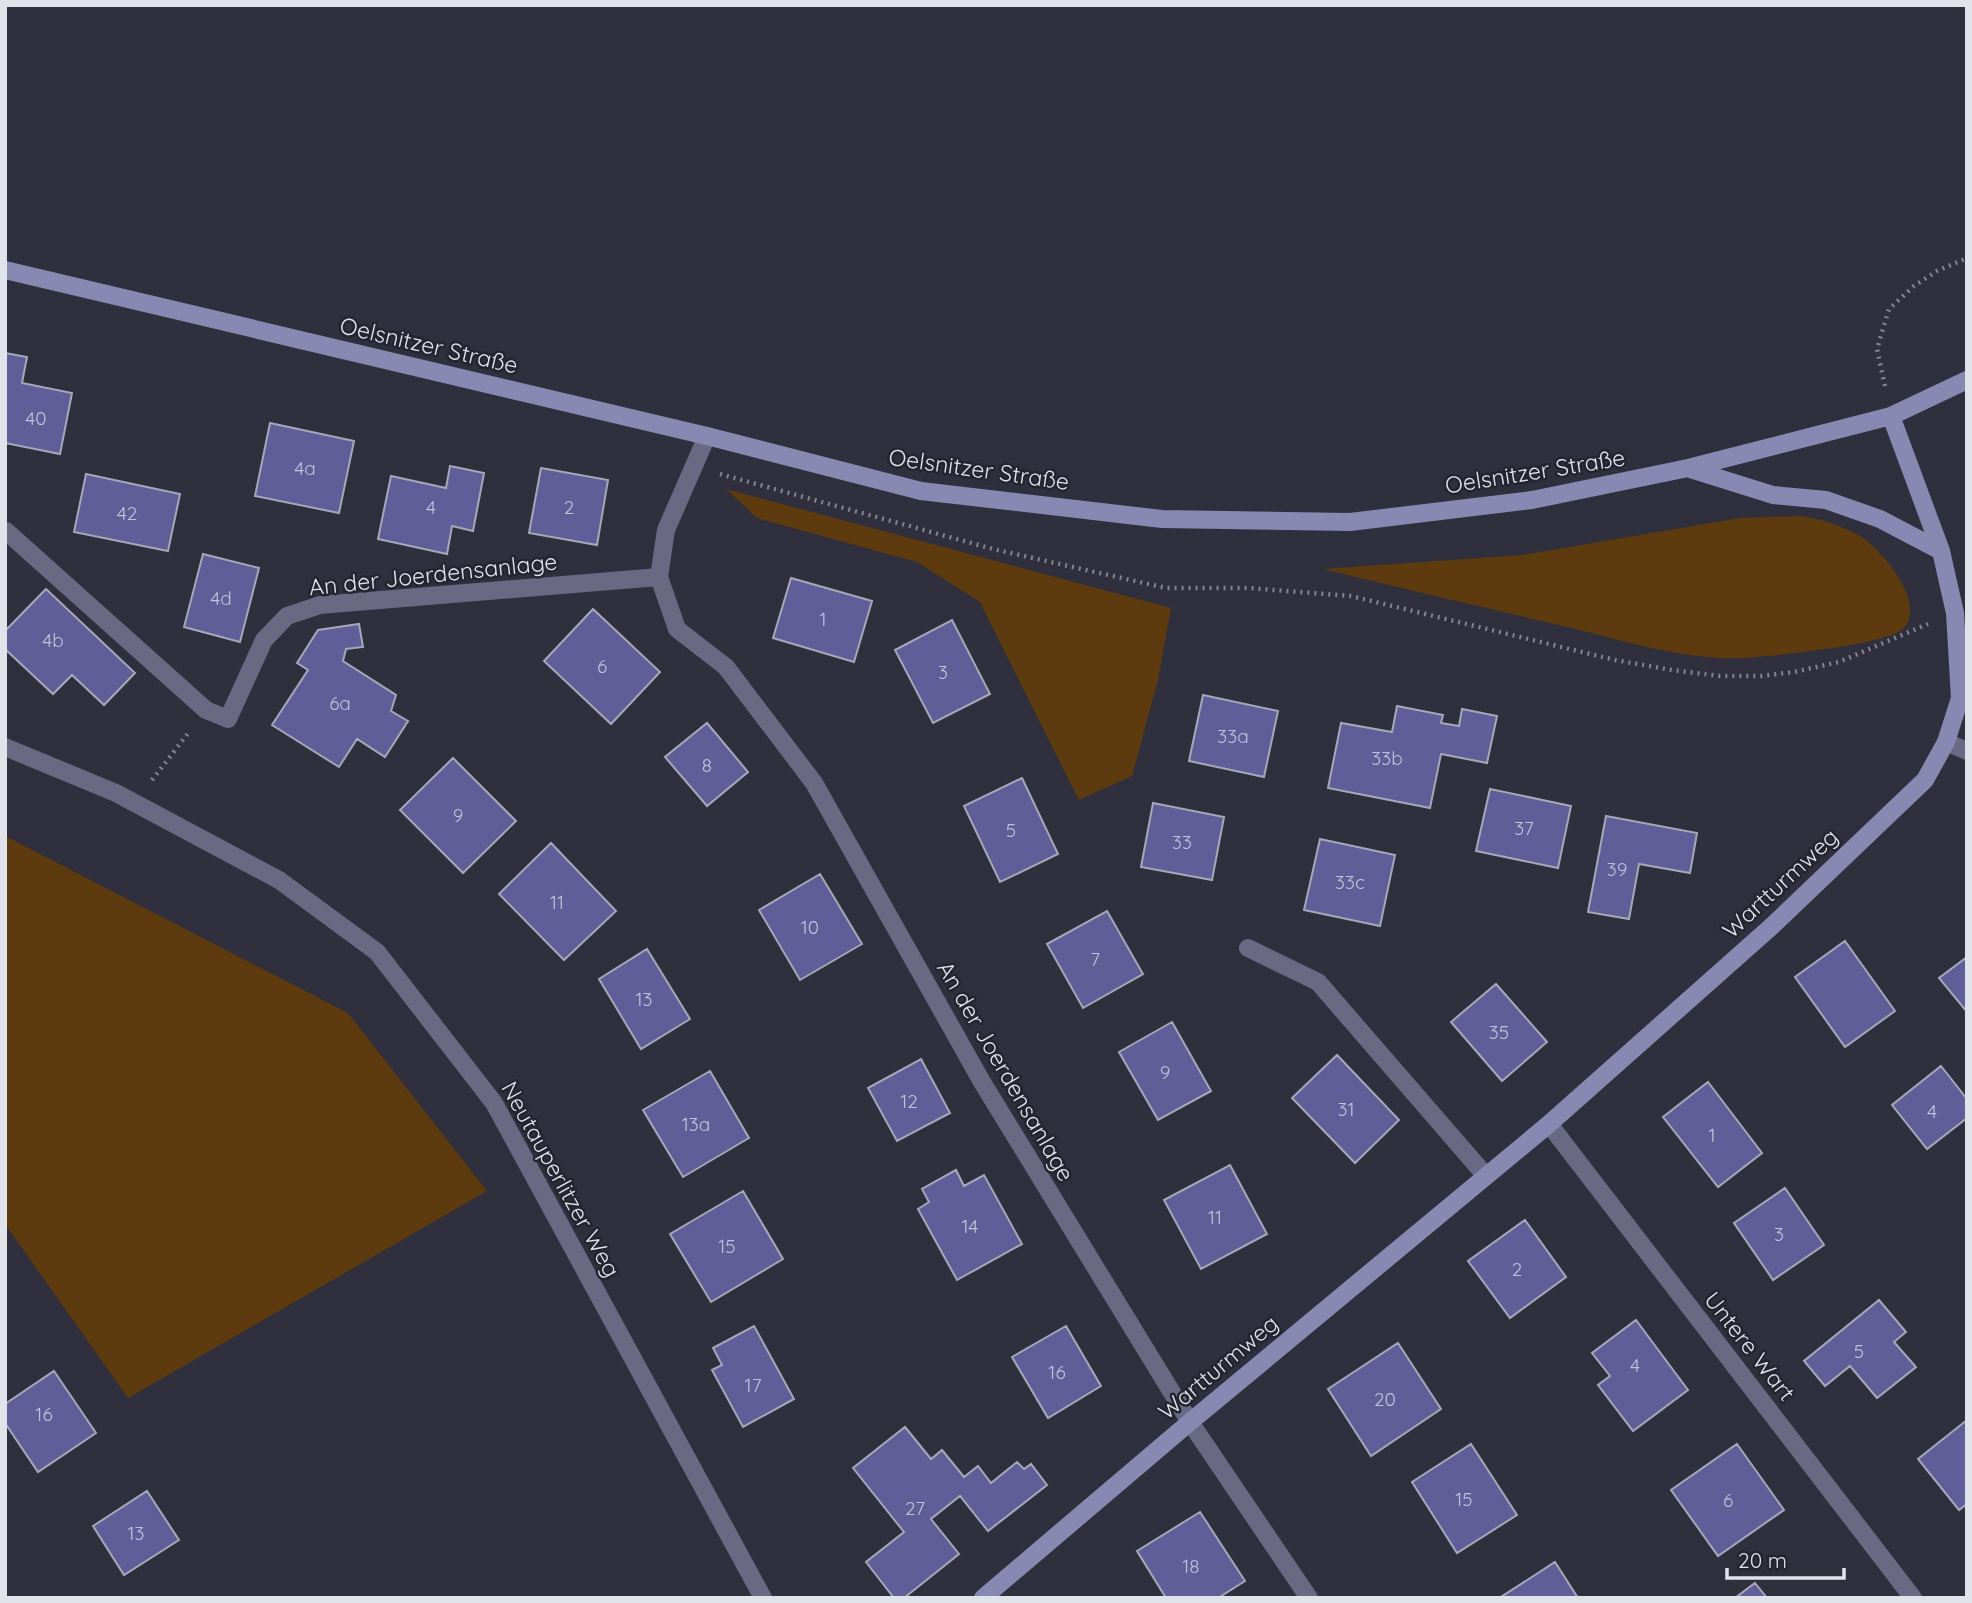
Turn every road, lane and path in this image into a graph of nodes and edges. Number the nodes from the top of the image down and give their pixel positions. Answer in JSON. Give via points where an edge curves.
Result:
{"nodes":[{"id":1,"x":1967,"y":258,"type":"edge"},
{"id":2,"x":5,"y":270,"type":"edge"},
{"id":3,"x":1959,"y":384,"type":"edge"},
{"id":4,"x":1891,"y":416,"type":"junction"},
{"id":5,"x":707,"y":436,"type":"junction"},
{"id":6,"x":694,"y":467,"type":"junction"},
{"id":7,"x":1688,"y":468,"type":"junction"},
{"id":8,"x":6,"y":531,"type":"edge"},
{"id":9,"x":1941,"y":551,"type":"junction"},
{"id":10,"x":659,"y":577,"type":"junction"},
{"id":11,"x":1955,"y":613,"type":"junction"},
{"id":12,"x":206,"y":710,"type":"junction"},
{"id":13,"x":1946,"y":742,"type":"junction"},
{"id":14,"x":5,"y":747,"type":"edge"},
{"id":15,"x":1967,"y":751,"type":"edge"},
{"id":16,"x":134,"y":803,"type":"junction"},
{"id":17,"x":1248,"y":948,"type":"dead end"},
{"id":18,"x":1549,"y":1124,"type":"junction"},
{"id":19,"x":1486,"y":1176,"type":"junction"},
{"id":20,"x":1190,"y":1422,"type":"junction"},
{"id":21,"x":763,"y":1598,"type":"edge"},
{"id":22,"x":983,"y":1598,"type":"edge"},
{"id":23,"x":1309,"y":1598,"type":"edge"},
{"id":24,"x":1913,"y":1598,"type":"edge"}],
"edges":[{"from":1,"to":4,"type":"path","via":[[1914,286],[1889,309],[1877,349]]},
{"from":2,"to":5,"type":"main road","name":"Oelsnitzer Straße"},
{"from":3,"to":4,"type":"main road","name":"Oelsnitzer Straße"},
{"from":4,"to":7,"type":"main road","name":"Oelsnitzer Straße"},
{"from":4,"to":9,"type":"main road","name":"Wartturmweg"},
{"from":5,"to":6,"type":"street","name":"An der Joerdensanlage"},
{"from":5,"to":7,"type":"main road","name":"Oelsnitzer Straße","via":[[921,491],[1162,519],[1350,522],[1532,500]]},
{"from":6,"to":10,"type":"street","name":"An der Joerdensanlage","via":[[666,530]]},
{"from":6,"to":11,"type":"path","via":[[993,549],[1166,589],[1248,588],[1351,596],[1615,660],[1720,676],[1761,676],[1839,662]]},
{"from":7,"to":9,"type":"main road","via":[[1773,495],[1826,500],[1880,519]]},
{"from":8,"to":12,"type":"street"},
{"from":9,"to":11,"type":"main road","name":"Wartturmweg"},
{"from":10,"to":12,"type":"street","name":"An der Joerdensanlage","via":[[320,604],[287,616],[264,640],[228,719]]},
{"from":10,"to":20,"type":"street","name":"An der Joerdensanlage","via":[[677,629],[726,667],[814,783],[982,1082]]},
{"from":11,"to":13,"type":"main road","name":"Wartturmweg","via":[[1960,698]]},
{"from":12,"to":16,"type":"path"},
{"from":13,"to":15,"type":"street"},
{"from":13,"to":18,"type":"main road","name":"Wartturmweg","via":[[1916,789],[1772,926]]},
{"from":14,"to":16,"type":"street","name":"Neutauperlitzer Weg"},
{"from":16,"to":21,"type":"street","name":"Neutauperlitzer Weg","via":[[279,880],[377,952],[494,1103]]},
{"from":17,"to":19,"type":"street","via":[[1318,982]]},
{"from":18,"to":19,"type":"main road","name":"Wartturmweg"},
{"from":18,"to":24,"type":"street","name":"Untere Wart"},
{"from":19,"to":20,"type":"main road","name":"Wartturmweg"},
{"from":20,"to":22,"type":"main road","name":"Wartturmweg"},
{"from":20,"to":23,"type":"street","name":"An der Joerdensanlage"}]}
